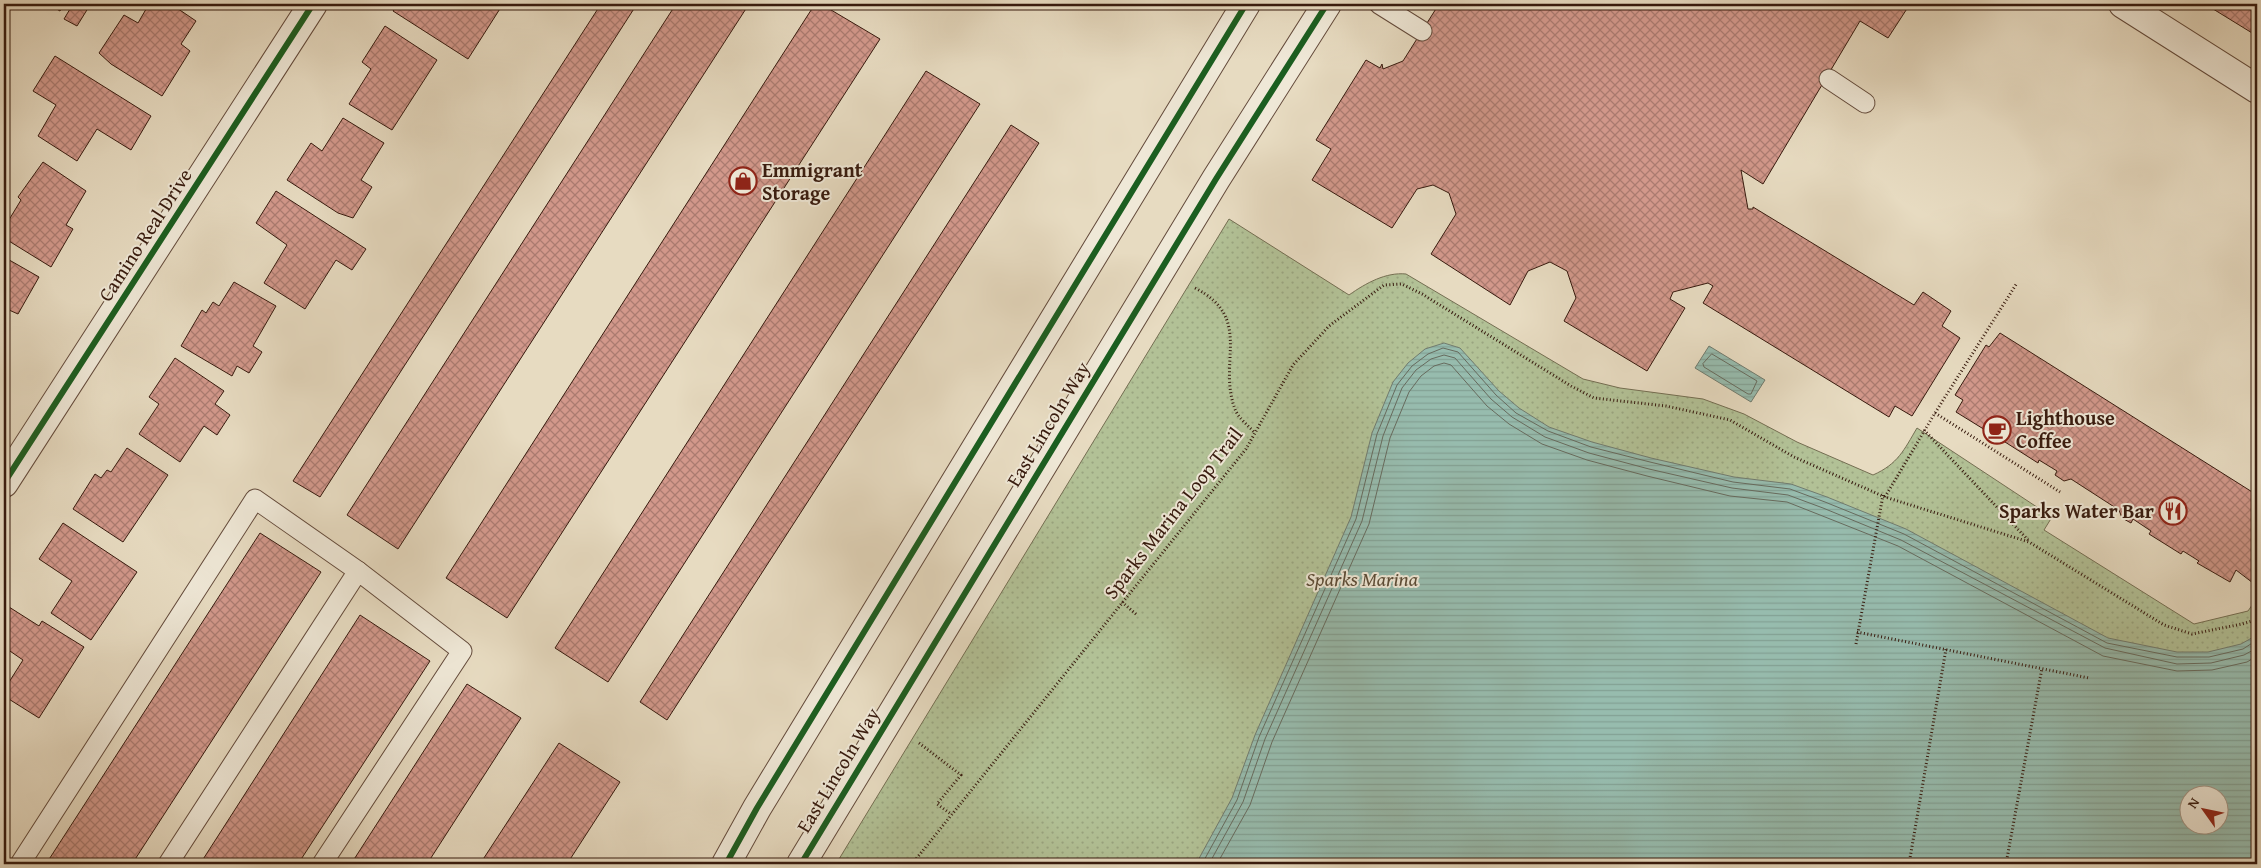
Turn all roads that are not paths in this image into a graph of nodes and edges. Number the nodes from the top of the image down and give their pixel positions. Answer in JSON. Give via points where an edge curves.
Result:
{"nodes":[{"id":1,"x":313,"y":4,"type":"edge"},
{"id":2,"x":1246,"y":4,"type":"edge"},
{"id":3,"x":1327,"y":4,"type":"edge"},
{"id":4,"x":1379,"y":4,"type":"edge"},
{"id":5,"x":2123,"y":4,"type":"edge"},
{"id":6,"x":1422,"y":31,"type":"dead end"},
{"id":7,"x":1829,"y":79,"type":"dead end"},
{"id":8,"x":2257,"y":88,"type":"edge"},
{"id":9,"x":1864,"y":103,"type":"dead end"},
{"id":10,"x":4,"y":483,"type":"edge"},
{"id":11,"x":358,"y":571,"type":"junction"},
{"id":12,"x":20,"y":864,"type":"edge"},
{"id":13,"x":168,"y":864,"type":"edge"},
{"id":14,"x":322,"y":864,"type":"edge"},
{"id":15,"x":726,"y":864,"type":"edge"},
{"id":16,"x":800,"y":864,"type":"edge"}],
"edges":[{"from":1,"to":10,"type":"street","name":"Camino Real Drive"},
{"from":2,"to":15,"type":"street"},
{"from":3,"to":16,"type":"street","name":"East Lincoln Way","via":[[1216,179]]},
{"from":4,"to":6,"type":"lane"},
{"from":5,"to":8,"type":"street"},
{"from":7,"to":9,"type":"lane"},
{"from":11,"to":12,"type":"lane","via":[[255,499]]},
{"from":11,"to":13,"type":"lane"},
{"from":11,"to":14,"type":"lane","via":[[462,651]]}]}
